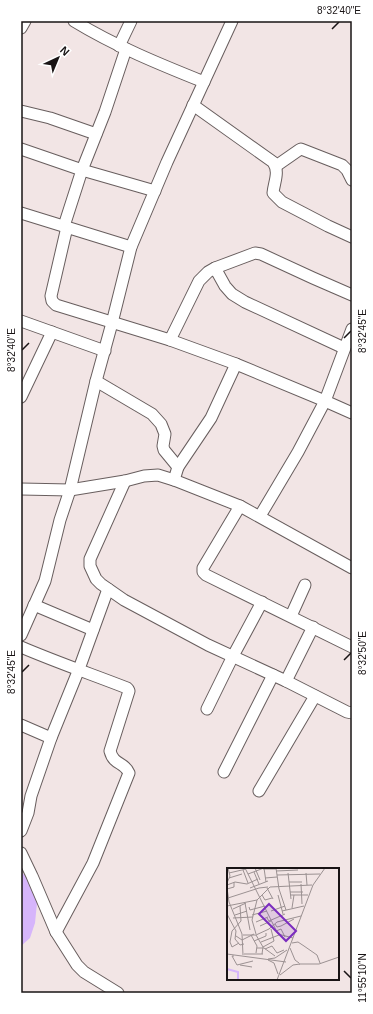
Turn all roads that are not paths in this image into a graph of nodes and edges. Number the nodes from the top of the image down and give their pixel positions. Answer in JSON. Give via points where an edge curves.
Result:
{"nodes":[{"id":1,"x":25,"y":21,"type":"edge"},
{"id":2,"x":74,"y":21,"type":"edge"},
{"id":3,"x":131,"y":21,"type":"edge"},
{"id":4,"x":232,"y":21,"type":"edge"},
{"id":5,"x":21,"y":28,"type":"edge"},
{"id":6,"x":123,"y":48,"type":"junction"},
{"id":7,"x":204,"y":82,"type":"junction"},
{"id":8,"x":193,"y":105,"type":"junction"},
{"id":9,"x":21,"y":111,"type":"edge"},
{"id":10,"x":96,"y":134,"type":"junction"},
{"id":11,"x":21,"y":149,"type":"edge"},
{"id":12,"x":276,"y":166,"type":"junction"},
{"id":13,"x":82,"y":170,"type":"junction"},
{"id":14,"x":352,"y":180,"type":"edge"},
{"id":15,"x":154,"y":191,"type":"junction"},
{"id":16,"x":21,"y":213,"type":"edge"},
{"id":17,"x":66,"y":227,"type":"junction"},
{"id":18,"x":352,"y":237,"type":"edge"},
{"id":19,"x":131,"y":247,"type":"junction"},
{"id":20,"x":214,"y":268,"type":"junction"},
{"id":21,"x":352,"y":295,"type":"edge"},
{"id":22,"x":21,"y":321,"type":"edge"},
{"id":23,"x":112,"y":323,"type":"junction"},
{"id":24,"x":352,"y":329,"type":"edge"},
{"id":25,"x":52,"y":332,"type":"junction"},
{"id":26,"x":170,"y":340,"type":"junction"},
{"id":27,"x":344,"y":348,"type":"junction"},
{"id":28,"x":105,"y":351,"type":"junction"},
{"id":29,"x":236,"y":364,"type":"junction"},
{"id":30,"x":96,"y":381,"type":"junction"},
{"id":31,"x":21,"y":397,"type":"edge"},
{"id":32,"x":325,"y":401,"type":"junction"},
{"id":33,"x":352,"y":413,"type":"edge"},
{"id":34,"x":178,"y":467,"type":"junction"},
{"id":35,"x":174,"y":480,"type":"junction"},
{"id":36,"x":125,"y":481,"type":"junction"},
{"id":37,"x":22,"y":490,"type":"edge"},
{"id":38,"x":70,"y":490,"type":"junction"},
{"id":39,"x":240,"y":506,"type":"junction"},
{"id":40,"x":260,"y":516,"type":"junction"},
{"id":41,"x":352,"y":568,"type":"edge"},
{"id":42,"x":305,"y":585,"type":"dead end"},
{"id":43,"x":108,"y":589,"type":"junction"},
{"id":44,"x":262,"y":602,"type":"junction"},
{"id":45,"x":34,"y":605,"type":"junction"},
{"id":46,"x":291,"y":616,"type":"junction"},
{"id":47,"x":313,"y":627,"type":"junction"},
{"id":48,"x":93,"y":630,"type":"junction"},
{"id":49,"x":21,"y":635,"type":"edge"},
{"id":50,"x":21,"y":646,"type":"edge"},
{"id":51,"x":352,"y":647,"type":"edge"},
{"id":52,"x":232,"y":656,"type":"junction"},
{"id":53,"x":79,"y":669,"type":"junction"},
{"id":54,"x":273,"y":675,"type":"junction"},
{"id":55,"x":286,"y":681,"type":"junction"},
{"id":56,"x":315,"y":696,"type":"junction"},
{"id":57,"x":207,"y":709,"type":"dead end"},
{"id":58,"x":352,"y":712,"type":"edge"},
{"id":59,"x":21,"y":726,"type":"edge"},
{"id":60,"x":51,"y":738,"type":"junction"},
{"id":61,"x":224,"y":772,"type":"dead end"},
{"id":62,"x":259,"y":790,"type":"dead end"},
{"id":63,"x":21,"y":831,"type":"edge"},
{"id":64,"x":21,"y":853,"type":"edge"},
{"id":65,"x":56,"y":932,"type":"junction"},
{"id":66,"x":118,"y":993,"type":"edge"}],
"edges":[{"from":1,"to":5,"type":"street"},
{"from":2,"to":6,"type":"street"},
{"from":3,"to":6,"type":"street"},
{"from":4,"to":7,"type":"street"},
{"from":6,"to":7,"type":"street"},
{"from":6,"to":10,"type":"street"},
{"from":7,"to":8,"type":"street"},
{"from":8,"to":12,"type":"street","via":[[274,162]]},
{"from":8,"to":15,"type":"street"},
{"from":9,"to":10,"type":"street"},
{"from":10,"to":13,"type":"street"},
{"from":11,"to":13,"type":"street"},
{"from":12,"to":14,"type":"street","via":[[301,149],[342,166]]},
{"from":12,"to":18,"type":"street","via":[[273,193],[282,202]]},
{"from":13,"to":15,"type":"street"},
{"from":13,"to":17,"type":"street"},
{"from":15,"to":19,"type":"street"},
{"from":16,"to":17,"type":"street"},
{"from":17,"to":19,"type":"street"},
{"from":17,"to":23,"type":"street","via":[[52,301],[56,305]]},
{"from":19,"to":23,"type":"street"},
{"from":20,"to":21,"type":"street","via":[[255,253],[261,254]]},
{"from":20,"to":26,"type":"street","via":[[199,281]]},
{"from":20,"to":27,"type":"street","via":[[224,286],[232,294]]},
{"from":22,"to":25,"type":"street"},
{"from":23,"to":26,"type":"street"},
{"from":23,"to":28,"type":"street"},
{"from":24,"to":27,"type":"street"},
{"from":25,"to":28,"type":"street"},
{"from":25,"to":31,"type":"street"},
{"from":26,"to":29,"type":"street"},
{"from":27,"to":32,"type":"street"},
{"from":28,"to":30,"type":"street"},
{"from":29,"to":32,"type":"street"},
{"from":29,"to":34,"type":"street","via":[[211,418]]},
{"from":30,"to":34,"type":"street","via":[[152,414],[161,424],[165,434],[164,450]]},
{"from":30,"to":38,"type":"street"},
{"from":32,"to":33,"type":"street"},
{"from":32,"to":40,"type":"street"},
{"from":34,"to":35,"type":"street"},
{"from":35,"to":36,"type":"street","via":[[158,475]]},
{"from":35,"to":39,"type":"street"},
{"from":36,"to":38,"type":"street"},
{"from":36,"to":43,"type":"street","via":[[90,559],[90,566],[96,579]]},
{"from":37,"to":38,"type":"street"},
{"from":38,"to":45,"type":"street","via":[[45,581]]},
{"from":39,"to":40,"type":"street"},
{"from":39,"to":44,"type":"street","via":[[202,568],[206,575]]},
{"from":40,"to":41,"type":"street"},
{"from":42,"to":46,"type":"street"},
{"from":43,"to":48,"type":"street"},
{"from":43,"to":52,"type":"street","via":[[181,631]]},
{"from":44,"to":46,"type":"street"},
{"from":44,"to":52,"type":"street"},
{"from":45,"to":48,"type":"street"},
{"from":45,"to":49,"type":"street"},
{"from":46,"to":47,"type":"street"},
{"from":47,"to":51,"type":"street"},
{"from":47,"to":55,"type":"street"},
{"from":48,"to":53,"type":"street"},
{"from":50,"to":53,"type":"street"},
{"from":52,"to":54,"type":"street"},
{"from":52,"to":57,"type":"street"},
{"from":53,"to":60,"type":"street"},
{"from":53,"to":65,"type":"street","via":[[129,691],[110,751],[114,761],[125,767],[128,773],[94,863]]},
{"from":54,"to":55,"type":"street"},
{"from":54,"to":61,"type":"street"},
{"from":55,"to":56,"type":"street"},
{"from":56,"to":58,"type":"street"},
{"from":56,"to":62,"type":"street"},
{"from":59,"to":60,"type":"street"},
{"from":60,"to":63,"type":"street"},
{"from":64,"to":65,"type":"street"},
{"from":65,"to":66,"type":"street","via":[[84,972]]}]}
